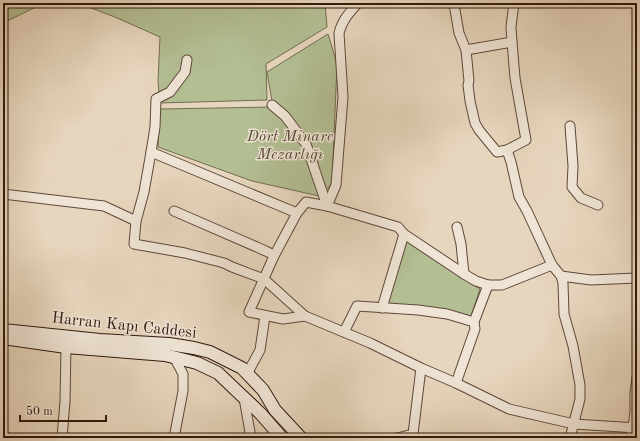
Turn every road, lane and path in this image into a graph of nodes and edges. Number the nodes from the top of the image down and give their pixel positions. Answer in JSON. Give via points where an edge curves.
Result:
{"nodes":[{"id":1,"x":358,"y":3,"type":"edge"},
{"id":2,"x":454,"y":3,"type":"edge"},
{"id":3,"x":514,"y":3,"type":"edge"},
{"id":4,"x":512,"y":42,"type":"junction"},
{"id":5,"x":466,"y":50,"type":"junction"},
{"id":6,"x":187,"y":60,"type":"dead end"},
{"id":7,"x":272,"y":105,"type":"dead end"},
{"id":8,"x":570,"y":126,"type":"dead end"},
{"id":9,"x":507,"y":150,"type":"junction"},
{"id":10,"x":151,"y":152,"type":"junction"},
{"id":11,"x":3,"y":194,"type":"edge"},
{"id":12,"x":598,"y":205,"type":"dead end"},
{"id":13,"x":327,"y":206,"type":"junction"},
{"id":14,"x":174,"y":211,"type":"dead end"},
{"id":15,"x":297,"y":212,"type":"junction"},
{"id":16,"x":136,"y":221,"type":"junction"},
{"id":17,"x":456,"y":227,"type":"dead end"},
{"id":18,"x":404,"y":234,"type":"junction"},
{"id":19,"x":274,"y":256,"type":"junction"},
{"id":20,"x":552,"y":265,"type":"junction"},
{"id":21,"x":464,"y":274,"type":"junction"},
{"id":22,"x":561,"y":276,"type":"junction"},
{"id":23,"x":637,"y":278,"type":"edge"},
{"id":24,"x":264,"y":279,"type":"junction"},
{"id":25,"x":488,"y":285,"type":"junction"},
{"id":26,"x":382,"y":308,"type":"junction"},
{"id":27,"x":265,"y":316,"type":"junction"},
{"id":28,"x":305,"y":316,"type":"junction"},
{"id":29,"x":474,"y":322,"type":"junction"},
{"id":30,"x":3,"y":330,"type":"edge"},
{"id":31,"x":344,"y":332,"type":"junction"},
{"id":32,"x":3,"y":338,"type":"edge"},
{"id":33,"x":66,"y":347,"type":"junction"},
{"id":34,"x":174,"y":357,"type":"junction"},
{"id":35,"x":421,"y":368,"type":"junction"},
{"id":36,"x":247,"y":374,"type":"junction"},
{"id":37,"x":637,"y":378,"type":"edge"},
{"id":38,"x":456,"y":383,"type":"junction"},
{"id":39,"x":244,"y":398,"type":"junction"},
{"id":40,"x":574,"y":424,"type":"junction"},
{"id":41,"x":635,"y":428,"type":"edge"},
{"id":42,"x":3,"y":437,"type":"edge"},
{"id":43,"x":8,"y":438,"type":"edge"},
{"id":44,"x":62,"y":438,"type":"edge"},
{"id":45,"x":174,"y":438,"type":"edge"},
{"id":46,"x":251,"y":438,"type":"edge"},
{"id":47,"x":282,"y":438,"type":"edge"},
{"id":48,"x":301,"y":438,"type":"edge"},
{"id":49,"x":397,"y":438,"type":"edge"},
{"id":50,"x":570,"y":438,"type":"edge"},
{"id":51,"x":630,"y":438,"type":"edge"}],
"edges":[{"from":1,"to":13,"type":"street","via":[[348,14],[339,33],[343,97],[336,186]]},
{"from":2,"to":5,"type":"street","via":[[459,33]]},
{"from":3,"to":4,"type":"street"},
{"from":4,"to":5,"type":"street"},
{"from":4,"to":9,"type":"street","via":[[515,78],[526,140]]},
{"from":5,"to":9,"type":"street","via":[[468,85],[475,124],[497,152]]},
{"from":6,"to":10,"type":"street","via":[[185,72],[170,92],[156,99]]},
{"from":7,"to":13,"type":"street","via":[[285,116],[306,144]]},
{"from":8,"to":12,"type":"street","via":[[572,187],[581,198]]},
{"from":9,"to":20,"type":"street","via":[[519,197]]},
{"from":10,"to":15,"type":"street"},
{"from":10,"to":16,"type":"street"},
{"from":11,"to":16,"type":"street","via":[[104,206]]},
{"from":13,"to":15,"type":"street","via":[[306,202]]},
{"from":13,"to":18,"type":"street","via":[[398,227]]},
{"from":14,"to":19,"type":"street"},
{"from":15,"to":19,"type":"street"},
{"from":16,"to":24,"type":"street","via":[[134,244],[224,263]]},
{"from":17,"to":21,"type":"street","via":[[461,244]]},
{"from":18,"to":21,"type":"street"},
{"from":18,"to":26,"type":"street"},
{"from":19,"to":24,"type":"street"},
{"from":20,"to":22,"type":"street"},
{"from":20,"to":25,"type":"street","via":[[502,285]]},
{"from":21,"to":25,"type":"street"},
{"from":22,"to":23,"type":"street","via":[[591,280]]},
{"from":22,"to":40,"type":"street","via":[[564,314],[580,385],[580,399]]},
{"from":24,"to":27,"type":"street","via":[[249,312]]},
{"from":24,"to":28,"type":"street"},
{"from":25,"to":29,"type":"street"},
{"from":26,"to":29,"type":"street","via":[[447,314]]},
{"from":26,"to":31,"type":"street","via":[[357,306]]},
{"from":27,"to":28,"type":"street","via":[[283,319]]},
{"from":27,"to":36,"type":"street","via":[[260,350]]},
{"from":28,"to":31,"type":"street"},
{"from":29,"to":38,"type":"street","via":[[475,329]]},
{"from":30,"to":36,"type":"main road","name":"Harran Kapı Caddesi","via":[[194,348],[210,352],[242,368]]},
{"from":31,"to":35,"type":"street"},
{"from":32,"to":33,"type":"main road","name":"Harran Kapı Caddesi"},
{"from":33,"to":34,"type":"main road","name":"Harran Kapı Caddesi"},
{"from":33,"to":44,"type":"street"},
{"from":34,"to":39,"type":"main road","name":"Harran Kapı Caddesi","via":[[197,363],[218,373]]},
{"from":34,"to":45,"type":"street","via":[[183,374],[183,391]]},
{"from":35,"to":38,"type":"street"},
{"from":35,"to":49,"type":"street","via":[[413,434]]},
{"from":36,"to":48,"type":"main road","name":"Harran Kapı Caddesi"},
{"from":37,"to":41,"type":"street","via":[[634,393]]},
{"from":38,"to":40,"type":"street","via":[[509,409]]},
{"from":39,"to":46,"type":"street"},
{"from":39,"to":47,"type":"main road","name":"Harran Kapı Caddesi"},
{"from":40,"to":41,"type":"street"},
{"from":40,"to":50,"type":"street"},
{"from":41,"to":51,"type":"street"},
{"from":42,"to":43,"type":"street"}]}
